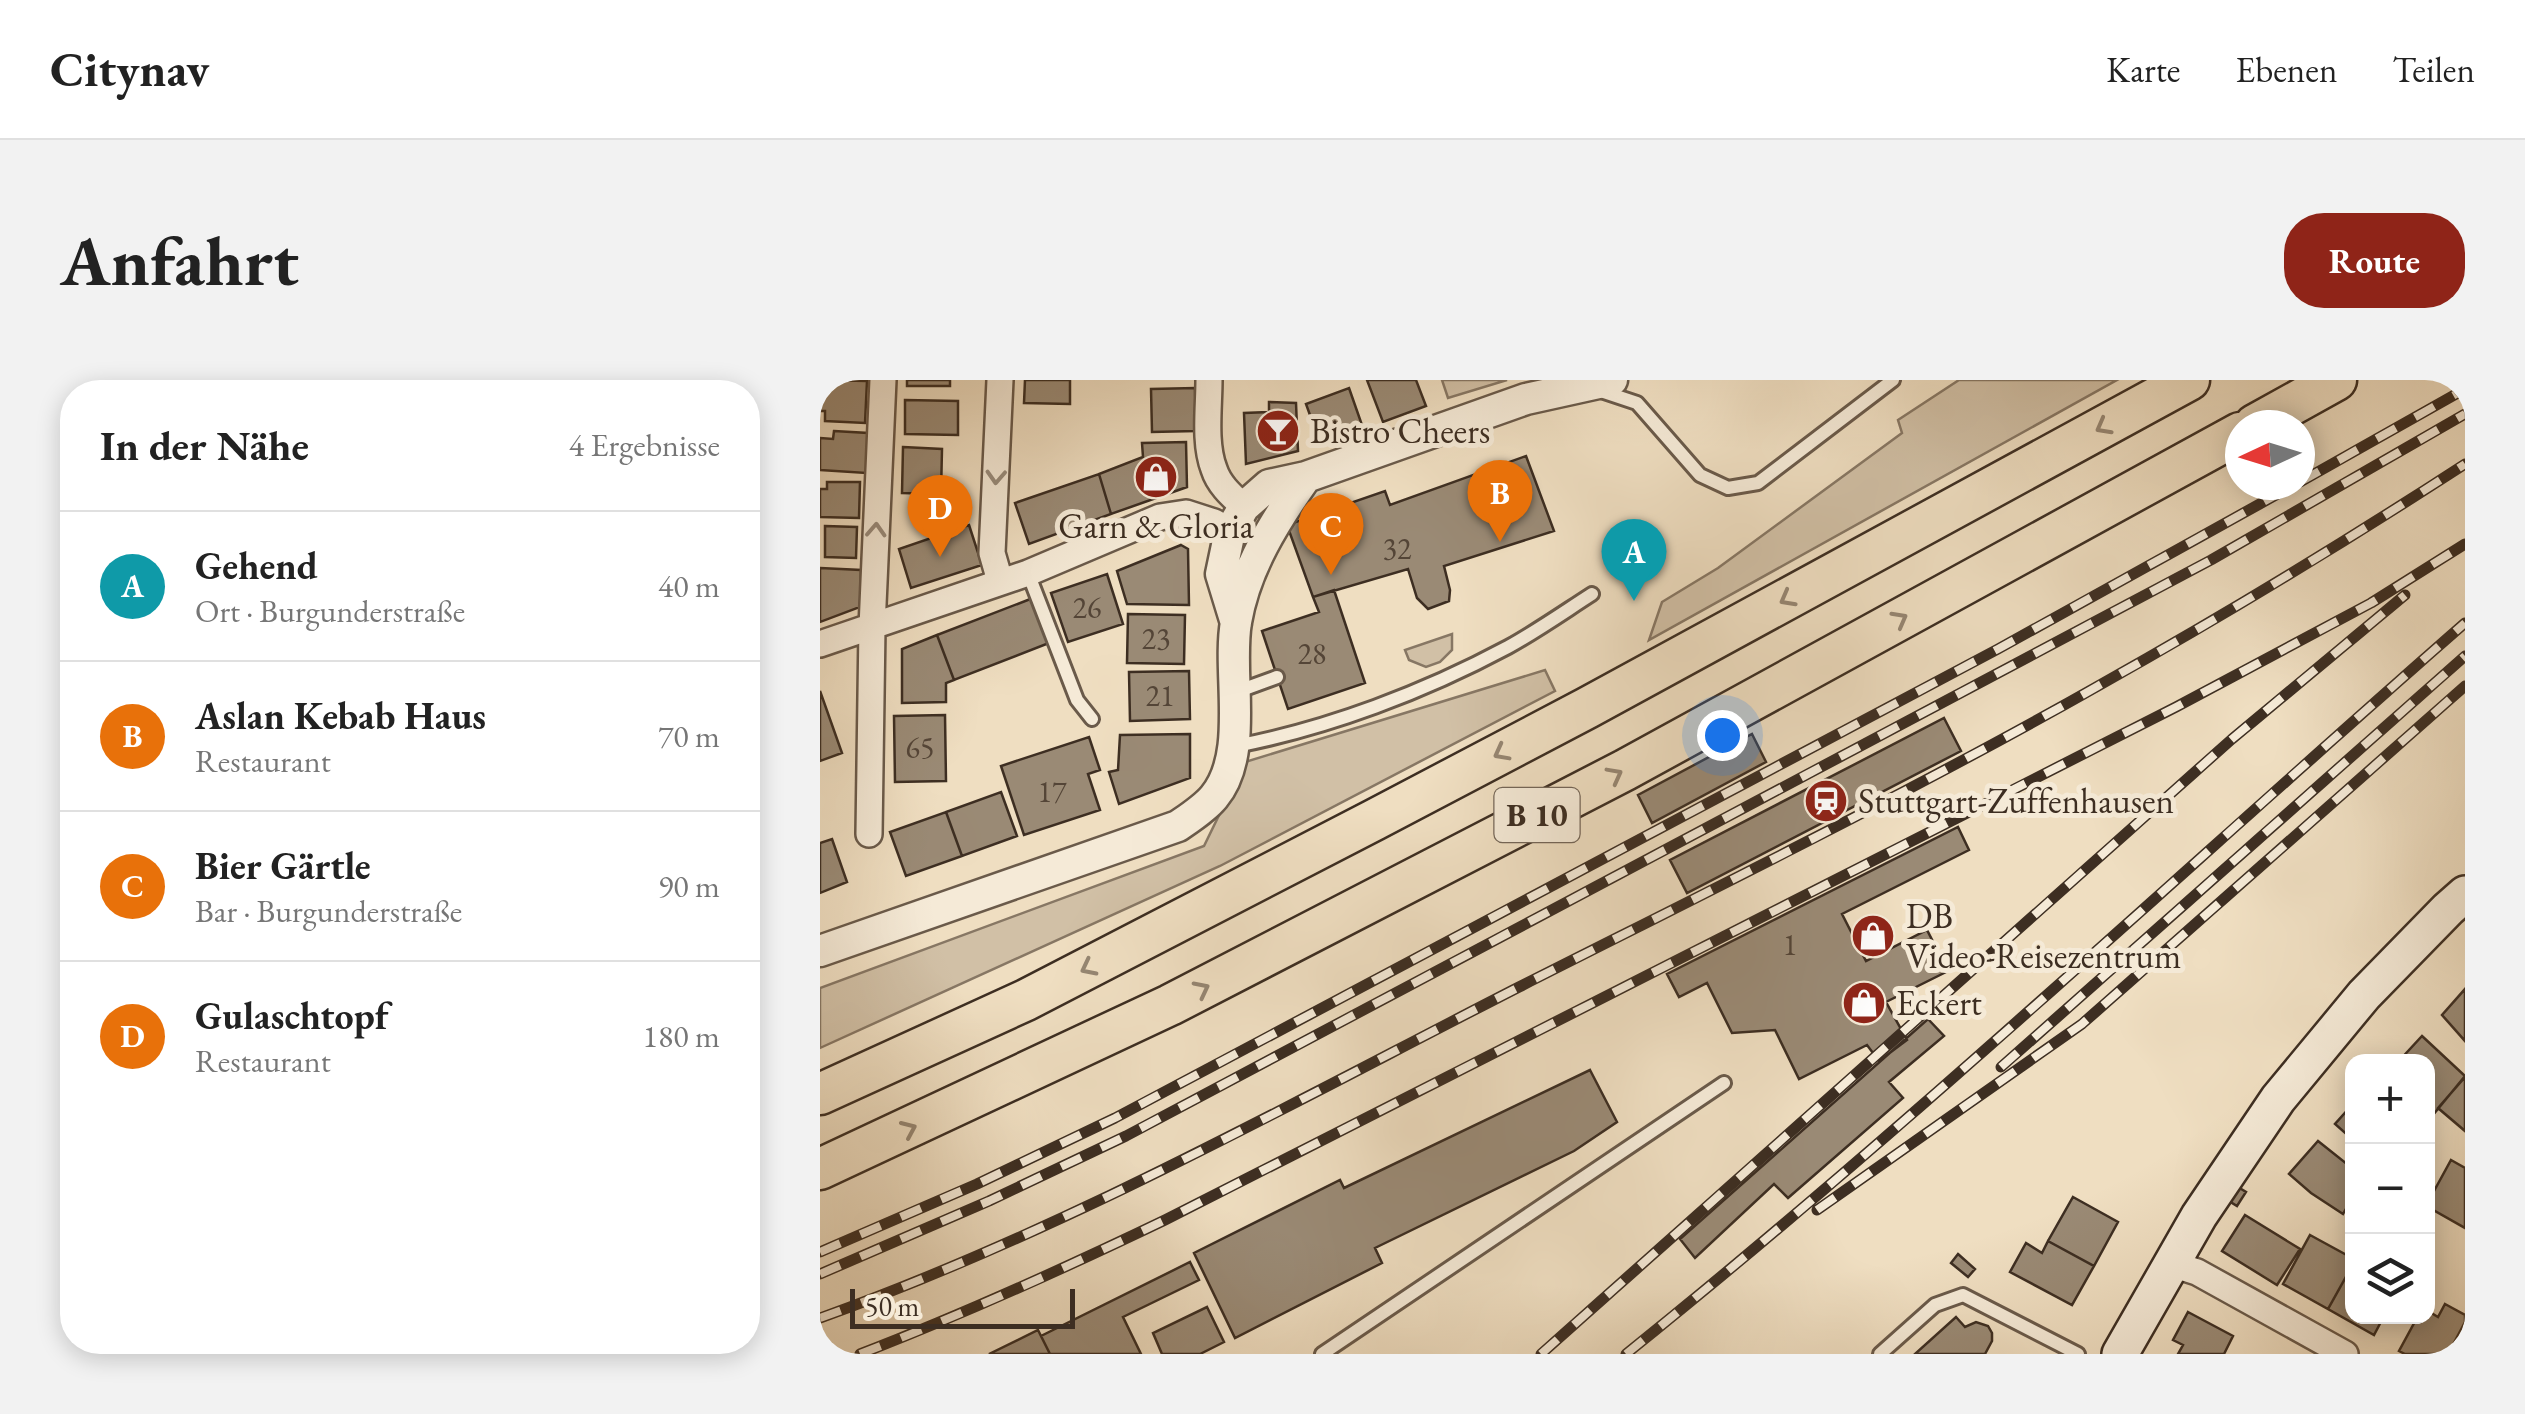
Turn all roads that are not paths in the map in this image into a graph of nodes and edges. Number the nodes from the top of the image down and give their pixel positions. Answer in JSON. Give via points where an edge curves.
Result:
{"nodes":[{"id":1,"x":883,"y":380,"type":"edge"},
{"id":2,"x":1000,"y":380,"type":"edge"},
{"id":3,"x":1209,"y":380,"type":"edge"},
{"id":4,"x":1893,"y":380,"type":"edge"},
{"id":5,"x":2188,"y":380,"type":"edge"},
{"id":6,"x":2336,"y":380,"type":"edge"},
{"id":7,"x":1599,"y":383,"type":"edge"},
{"id":8,"x":2282,"y":410,"type":"edge"},
{"id":9,"x":2225,"y":441,"type":"edge"},
{"id":10,"x":1306,"y":477,"type":"junction"},
{"id":11,"x":1237,"y":519,"type":"junction"},
{"id":12,"x":1028,"y":573,"type":"junction"},
{"id":13,"x":1000,"y":581,"type":"junction"},
{"id":14,"x":1592,"y":594,"type":"dead end"},
{"id":15,"x":1236,"y":623,"type":"junction"},
{"id":16,"x":872,"y":627,"type":"junction"},
{"id":17,"x":820,"y":644,"type":"edge"},
{"id":18,"x":1278,"y":677,"type":"dead end"},
{"id":19,"x":1234,"y":693,"type":"junction"},
{"id":20,"x":1092,"y":719,"type":"dead end"},
{"id":21,"x":1233,"y":747,"type":"junction"},
{"id":22,"x":869,"y":834,"type":"dead end"},
{"id":23,"x":2459,"y":909,"type":"edge"},
{"id":24,"x":820,"y":951,"type":"edge"},
{"id":25,"x":1724,"y":1083,"type":"dead end"},
{"id":26,"x":820,"y":1094,"type":"edge"},
{"id":27,"x":820,"y":1169,"type":"edge"},
{"id":28,"x":2172,"y":1264,"type":"junction"},
{"id":29,"x":1322,"y":1354,"type":"edge"},
{"id":30,"x":1880,"y":1354,"type":"edge"},
{"id":31,"x":2078,"y":1354,"type":"edge"},
{"id":32,"x":2120,"y":1354,"type":"edge"},
{"id":33,"x":2345,"y":1354,"type":"edge"}],
"edges":[{"from":16,"to":1,"type":"street","one_way":true},
{"from":2,"to":13,"type":"street","one_way":true,"via":[[992,553]]},
{"from":3,"to":11,"type":"street","via":[[1214,470]]},
{"from":4,"to":7,"type":"lane","via":[[1758,483],[1728,488],[1700,475],[1637,403]]},
{"from":5,"to":26,"type":"highway","number":"B 10","one_way":true,"via":[[1374,820],[1026,1000]]},
{"from":6,"to":8,"type":"highway"},
{"from":7,"to":10,"type":"street","via":[[1526,399]]},
{"from":27,"to":9,"type":"highway","number":"B 10","one_way":true,"via":[[1170,1005],[1607,779]]},
{"from":10,"to":11,"type":"street","via":[[1268,485]]},
{"from":10,"to":15,"type":"street","via":[[1263,544]]},
{"from":11,"to":12,"type":"street","via":[[1160,517]]},
{"from":11,"to":15,"type":"street","via":[[1221,574]]},
{"from":12,"to":13,"type":"street"},
{"from":12,"to":20,"type":"lane","via":[[1076,700]]},
{"from":13,"to":16,"type":"street"},
{"from":14,"to":21,"type":"lane","via":[[1509,646],[1413,693]]},
{"from":15,"to":19,"type":"street"},
{"from":16,"to":17,"type":"street"},
{"from":16,"to":22,"type":"street"},
{"from":18,"to":19,"type":"lane"},
{"from":19,"to":21,"type":"street"},
{"from":21,"to":24,"type":"street","via":[[1216,795],[1178,826]]},
{"from":23,"to":28,"type":"main road","via":[[2364,996],[2278,1099]]},
{"from":25,"to":29,"type":"lane"},
{"from":28,"to":32,"type":"main road"},
{"from":28,"to":33,"type":"street"},
{"from":30,"to":31,"type":"lane","via":[[1936,1305],[1963,1294]]}]}
